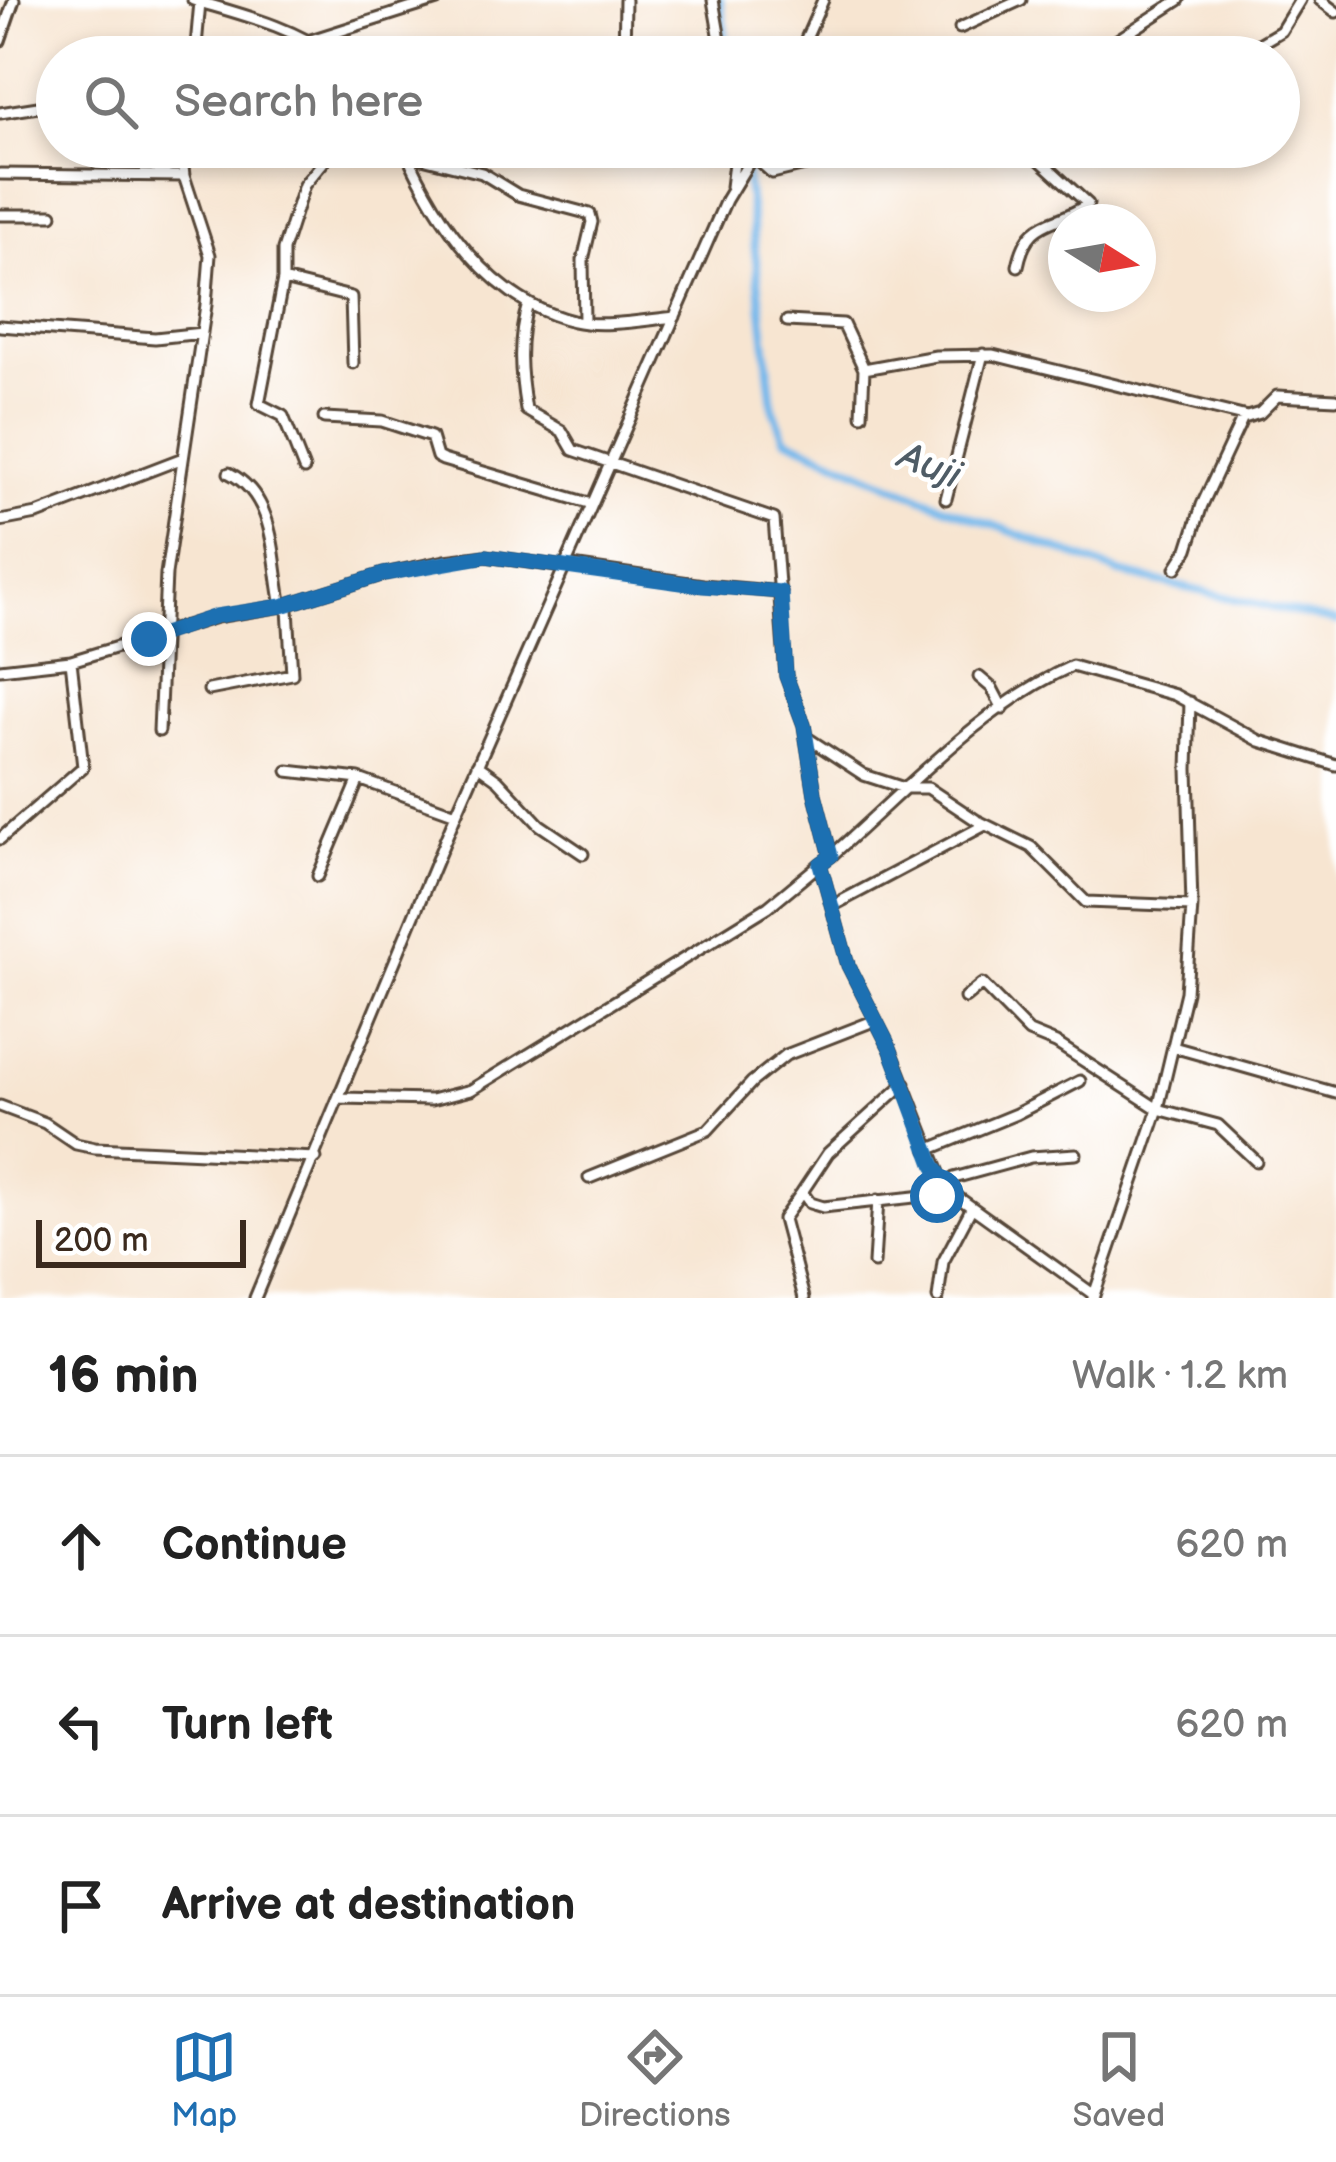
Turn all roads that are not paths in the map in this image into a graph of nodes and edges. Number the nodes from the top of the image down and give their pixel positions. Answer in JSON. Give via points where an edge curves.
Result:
{"nodes":[{"id":1,"x":14,"y":0,"type":"edge"},
{"id":2,"x":437,"y":0,"type":"edge"},
{"id":3,"x":625,"y":0,"type":"edge"},
{"id":4,"x":713,"y":0,"type":"edge"},
{"id":5,"x":823,"y":0,"type":"edge"},
{"id":6,"x":1021,"y":0,"type":"edge"},
{"id":7,"x":1179,"y":0,"type":"edge"},
{"id":8,"x":1300,"y":0,"type":"edge"},
{"id":9,"x":1320,"y":0,"type":"edge"},
{"id":10,"x":202,"y":3,"type":"edge"},
{"id":11,"x":1336,"y":12,"type":"edge"},
{"id":12,"x":960,"y":28,"type":"dead end"},
{"id":13,"x":198,"y":36,"type":"edge"},
{"id":14,"x":287,"y":36,"type":"edge"},
{"id":15,"x":344,"y":36,"type":"edge"},
{"id":16,"x":625,"y":36,"type":"edge"},
{"id":17,"x":719,"y":36,"type":"edge"},
{"id":18,"x":807,"y":36,"type":"edge"},
{"id":19,"x":1123,"y":36,"type":"edge"},
{"id":20,"x":1274,"y":36,"type":"edge"},
{"id":21,"x":0,"y":41,"type":"edge"},
{"id":22,"x":36,"y":107,"type":"edge"},
{"id":23,"x":0,"y":113,"type":"edge"},
{"id":24,"x":183,"y":168,"type":"edge"},
{"id":25,"x":319,"y":168,"type":"edge"},
{"id":26,"x":415,"y":168,"type":"edge"},
{"id":27,"x":465,"y":168,"type":"edge"},
{"id":28,"x":733,"y":168,"type":"edge"},
{"id":29,"x":746,"y":168,"type":"edge"},
{"id":30,"x":1049,"y":168,"type":"edge"},
{"id":31,"x":0,"y":174,"type":"edge"},
{"id":32,"x":184,"y":176,"type":"junction"},
{"id":33,"x":730,"y":193,"type":"junction"},
{"id":34,"x":0,"y":214,"type":"edge"},
{"id":35,"x":52,"y":215,"type":"dead end"},
{"id":36,"x":1018,"y":266,"type":"dead end"},
{"id":37,"x":283,"y":280,"type":"junction"},
{"id":38,"x":528,"y":304,"type":"junction"},
{"id":39,"x":675,"y":316,"type":"junction"},
{"id":40,"x":787,"y":321,"type":"dead end"},
{"id":41,"x":584,"y":322,"type":"junction"},
{"id":42,"x":0,"y":326,"type":"edge"},
{"id":43,"x":202,"y":333,"type":"junction"},
{"id":44,"x":983,"y":354,"type":"junction"},
{"id":45,"x":353,"y":363,"type":"dead end"},
{"id":46,"x":864,"y":369,"type":"junction"},
{"id":47,"x":1336,"y":399,"type":"edge"},
{"id":48,"x":862,"y":415,"type":"dead end"},
{"id":49,"x":1243,"y":417,"type":"junction"},
{"id":50,"x":324,"y":418,"type":"dead end"},
{"id":51,"x":183,"y":458,"type":"junction"},
{"id":52,"x":610,"y":463,"type":"junction"},
{"id":53,"x":304,"y":469,"type":"dead end"},
{"id":54,"x":229,"y":473,"type":"dead end"},
{"id":55,"x":946,"y":499,"type":"dead end"},
{"id":56,"x":592,"y":504,"type":"junction"},
{"id":57,"x":0,"y":521,"type":"edge"},
{"id":58,"x":565,"y":566,"type":"junction"},
{"id":59,"x":1176,"y":568,"type":"dead end"},
{"id":60,"x":781,"y":592,"type":"junction"},
{"id":61,"x":282,"y":606,"type":"junction"},
{"id":62,"x":162,"y":633,"type":"junction"},
{"id":63,"x":71,"y":661,"type":"junction"},
{"id":64,"x":0,"y":670,"type":"edge"},
{"id":65,"x":979,"y":676,"type":"dead end"},
{"id":66,"x":209,"y":689,"type":"dead end"},
{"id":67,"x":1190,"y":702,"type":"junction"},
{"id":68,"x":1003,"y":710,"type":"junction"},
{"id":69,"x":159,"y":731,"type":"dead end"},
{"id":70,"x":806,"y":737,"type":"junction"},
{"id":71,"x":477,"y":765,"type":"junction"},
{"id":72,"x":1336,"y":765,"type":"edge"},
{"id":73,"x":288,"y":771,"type":"dead end"},
{"id":74,"x":359,"y":778,"type":"junction"},
{"id":75,"x":904,"y":788,"type":"junction"},
{"id":76,"x":456,"y":814,"type":"junction"},
{"id":77,"x":985,"y":825,"type":"junction"},
{"id":78,"x":0,"y":839,"type":"edge"},
{"id":79,"x":584,"y":854,"type":"dead end"},
{"id":80,"x":831,"y":856,"type":"junction"},
{"id":81,"x":820,"y":864,"type":"junction"},
{"id":82,"x":318,"y":876,"type":"dead end"},
{"id":83,"x":832,"y":906,"type":"junction"},
{"id":84,"x":1192,"y":906,"type":"junction"},
{"id":85,"x":965,"y":998,"type":"dead end"},
{"id":86,"x":876,"y":1020,"type":"junction"},
{"id":87,"x":1173,"y":1046,"type":"junction"},
{"id":88,"x":1080,"y":1081,"type":"dead end"},
{"id":89,"x":905,"y":1083,"type":"junction"},
{"id":90,"x":1336,"y":1093,"type":"edge"},
{"id":91,"x":341,"y":1098,"type":"junction"},
{"id":92,"x":0,"y":1106,"type":"edge"},
{"id":93,"x":1158,"y":1109,"type":"junction"},
{"id":94,"x":928,"y":1150,"type":"junction"},
{"id":95,"x":1076,"y":1154,"type":"dead end"},
{"id":96,"x":316,"y":1158,"type":"junction"},
{"id":97,"x":1256,"y":1161,"type":"dead end"},
{"id":98,"x":590,"y":1178,"type":"dead end"},
{"id":99,"x":948,"y":1190,"type":"junction"},
{"id":100,"x":802,"y":1192,"type":"junction"},
{"id":101,"x":878,"y":1200,"type":"junction"},
{"id":102,"x":971,"y":1209,"type":"junction"},
{"id":103,"x":874,"y":1262,"type":"dead end"},
{"id":104,"x":1093,"y":1296,"type":"edge"},
{"id":105,"x":255,"y":1298,"type":"edge"},
{"id":106,"x":804,"y":1298,"type":"edge"},
{"id":107,"x":938,"y":1298,"type":"edge"}],
"edges":[{"from":1,"to":21,"type":"street"},
{"from":2,"to":15,"type":"street"},
{"from":3,"to":16,"type":"street"},
{"from":4,"to":17,"type":"street"},
{"from":5,"to":18,"type":"street"},
{"from":6,"to":12,"type":"street"},
{"from":7,"to":19,"type":"street"},
{"from":8,"to":20,"type":"street"},
{"from":9,"to":11,"type":"street"},
{"from":10,"to":13,"type":"street"},
{"from":10,"to":14,"type":"street"},
{"from":22,"to":23,"type":"street"},
{"from":24,"to":32,"type":"street"},
{"from":25,"to":37,"type":"street","via":[[297,202]]},
{"from":26,"to":38,"type":"street","via":[[472,260]]},
{"from":27,"to":41,"type":"street","via":[[533,201],[590,214]]},
{"from":28,"to":33,"type":"street"},
{"from":29,"to":33,"type":"street"},
{"from":30,"to":36,"type":"street","via":[[1088,203],[1026,237]]},
{"from":31,"to":32,"type":"street"},
{"from":32,"to":43,"type":"street","via":[[210,254]]},
{"from":33,"to":39,"type":"street"},
{"from":34,"to":35,"type":"street"},
{"from":37,"to":45,"type":"street","via":[[351,297]]},
{"from":37,"to":53,"type":"street","via":[[260,404],[283,416]]},
{"from":38,"to":41,"type":"street"},
{"from":38,"to":52,"type":"street","via":[[520,370],[526,410],[562,431],[573,450]]},
{"from":39,"to":41,"type":"street"},
{"from":39,"to":52,"type":"street"},
{"from":40,"to":46,"type":"street","via":[[843,324]]},
{"from":42,"to":43,"type":"street","via":[[155,338]]},
{"from":43,"to":51,"type":"street"},
{"from":44,"to":46,"type":"street"},
{"from":44,"to":49,"type":"street"},
{"from":44,"to":55,"type":"street"},
{"from":46,"to":48,"type":"street"},
{"from":47,"to":49,"type":"street","via":[[1276,396]]},
{"from":49,"to":59,"type":"street"},
{"from":50,"to":56,"type":"street","via":[[382,422],[431,437],[436,458]]},
{"from":51,"to":57,"type":"street"},
{"from":51,"to":62,"type":"street"},
{"from":52,"to":56,"type":"street"},
{"from":52,"to":60,"type":"street","via":[[770,516]]},
{"from":54,"to":61,"type":"street","via":[[263,505]]},
{"from":56,"to":58,"type":"street"},
{"from":58,"to":60,"type":"street"},
{"from":58,"to":61,"type":"street","via":[[467,558]]},
{"from":58,"to":71,"type":"street"},
{"from":60,"to":70,"type":"street","via":[[786,676]]},
{"from":61,"to":62,"type":"street"},
{"from":61,"to":66,"type":"street","via":[[290,677]]},
{"from":62,"to":63,"type":"street"},
{"from":62,"to":69,"type":"street"},
{"from":63,"to":64,"type":"street"},
{"from":63,"to":78,"type":"street","via":[[83,767]]},
{"from":65,"to":68,"type":"street"},
{"from":67,"to":68,"type":"street","via":[[1072,666]]},
{"from":67,"to":72,"type":"street","via":[[1245,735]]},
{"from":67,"to":84,"type":"street"},
{"from":68,"to":75,"type":"street"},
{"from":70,"to":75,"type":"street","via":[[864,775]]},
{"from":70,"to":80,"type":"street"},
{"from":71,"to":76,"type":"street"},
{"from":71,"to":79,"type":"street"},
{"from":73,"to":74,"type":"street"},
{"from":74,"to":76,"type":"street"},
{"from":74,"to":82,"type":"street"},
{"from":75,"to":77,"type":"street","via":[[928,788]]},
{"from":75,"to":80,"type":"street"},
{"from":76,"to":91,"type":"street"},
{"from":77,"to":83,"type":"street"},
{"from":77,"to":84,"type":"street","via":[[1043,855],[1086,902]]},
{"from":80,"to":81,"type":"street"},
{"from":81,"to":83,"type":"street"},
{"from":81,"to":91,"type":"street","via":[[768,907],[471,1090],[431,1100]]},
{"from":83,"to":86,"type":"street","via":[[848,965]]},
{"from":84,"to":87,"type":"street"},
{"from":85,"to":93,"type":"street","via":[[982,984],[1029,1032]]},
{"from":86,"to":89,"type":"street"},
{"from":86,"to":98,"type":"street","via":[[787,1055],[708,1130]]},
{"from":87,"to":90,"type":"street"},
{"from":87,"to":93,"type":"street"},
{"from":88,"to":94,"type":"street"},
{"from":89,"to":94,"type":"street"},
{"from":89,"to":100,"type":"street","via":[[828,1153]]},
{"from":91,"to":96,"type":"street"},
{"from":92,"to":96,"type":"street","via":[[95,1148]]},
{"from":93,"to":97,"type":"street","via":[[1218,1126]]},
{"from":93,"to":104,"type":"street"},
{"from":94,"to":99,"type":"street"},
{"from":95,"to":99,"type":"street","via":[[954,1178]]},
{"from":96,"to":105,"type":"street"},
{"from":99,"to":101,"type":"street"},
{"from":99,"to":102,"type":"street"},
{"from":100,"to":101,"type":"street","via":[[823,1207]]},
{"from":100,"to":106,"type":"street","via":[[783,1219]]},
{"from":101,"to":103,"type":"street"},
{"from":102,"to":104,"type":"street"},
{"from":102,"to":107,"type":"street","via":[[944,1262]]}]}
